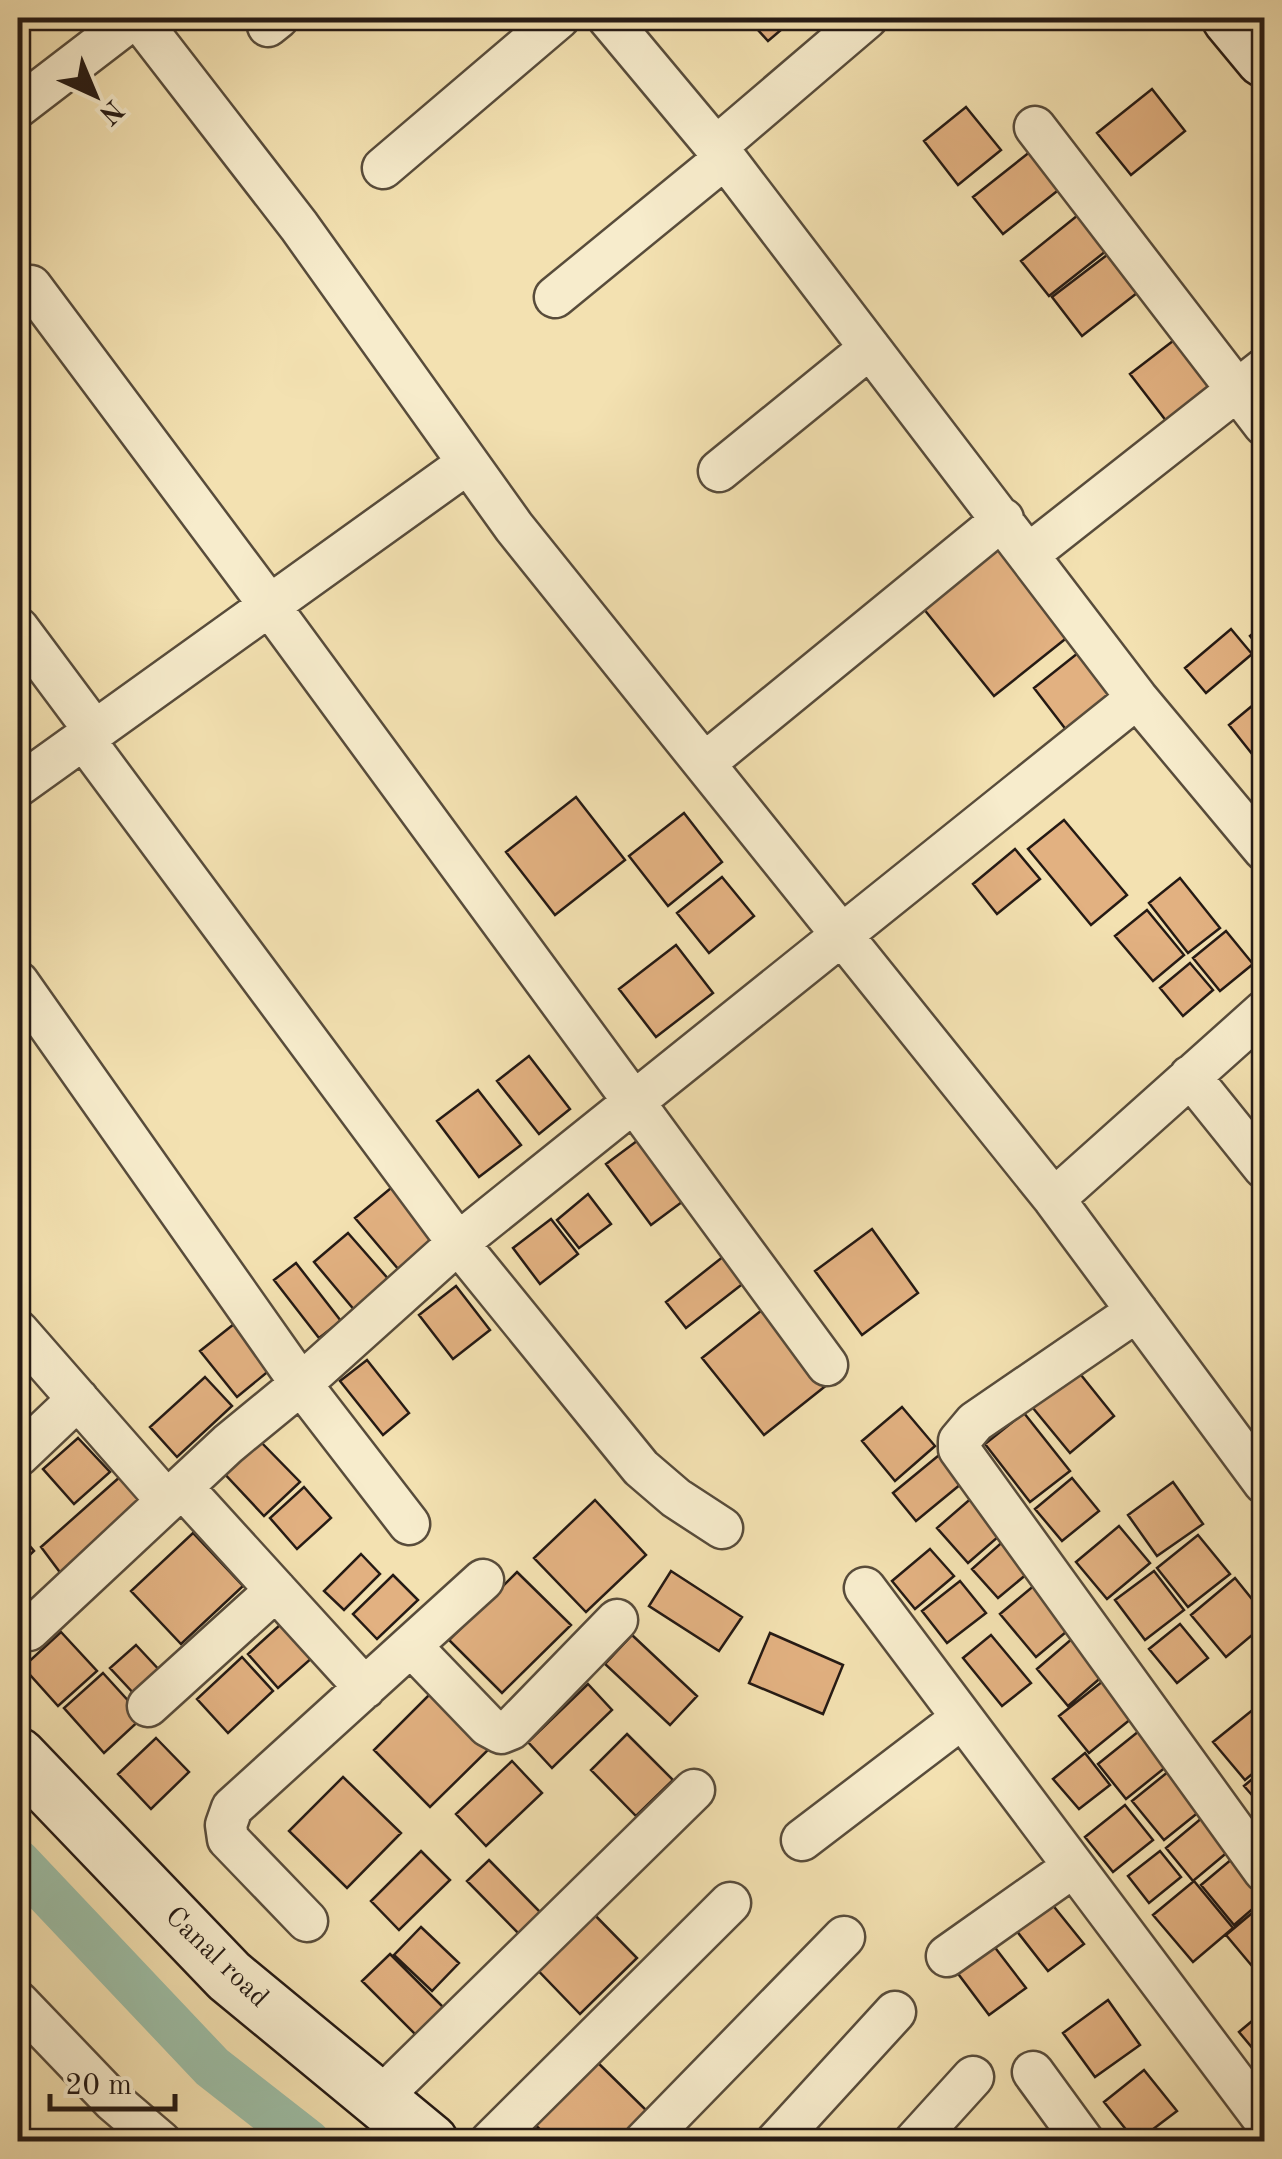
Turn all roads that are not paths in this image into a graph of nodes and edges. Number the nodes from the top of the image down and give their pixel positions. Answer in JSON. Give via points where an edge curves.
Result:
{"nodes":[{"id":1,"x":136,"y":18,"type":"edge"},
{"id":2,"x":560,"y":18,"type":"edge"},
{"id":3,"x":608,"y":18,"type":"edge"},
{"id":4,"x":867,"y":18,"type":"edge"},
{"id":5,"x":1230,"y":18,"type":"edge"},
{"id":6,"x":1264,"y":59,"type":"edge"},
{"id":7,"x":18,"y":107,"type":"edge"},
{"id":8,"x":1036,"y":126,"type":"dead end"},
{"id":9,"x":720,"y":152,"type":"junction"},
{"id":10,"x":383,"y":168,"type":"dead end"},
{"id":11,"x":31,"y":286,"type":"dead end"},
{"id":12,"x":555,"y":297,"type":"dead end"},
{"id":13,"x":870,"y":348,"type":"junction"},
{"id":14,"x":1251,"y":378,"type":"edge"},
{"id":15,"x":1264,"y":425,"type":"edge"},
{"id":16,"x":468,"y":463,"type":"junction"},
{"id":17,"x":719,"y":471,"type":"dead end"},
{"id":18,"x":1003,"y":520,"type":"junction"},
{"id":19,"x":1029,"y":554,"type":"junction"},
{"id":20,"x":268,"y":604,"type":"junction"},
{"id":21,"x":18,"y":628,"type":"edge"},
{"id":22,"x":1137,"y":698,"type":"junction"},
{"id":23,"x":89,"y":734,"type":"junction"},
{"id":24,"x":705,"y":763,"type":"junction"},
{"id":25,"x":18,"y":786,"type":"edge"},
{"id":26,"x":1264,"y":850,"type":"edge"},
{"id":27,"x":844,"y":934,"type":"junction"},
{"id":28,"x":18,"y":982,"type":"edge"},
{"id":29,"x":1264,"y":1010,"type":"edge"},
{"id":30,"x":1190,"y":1076,"type":"junction"},
{"id":31,"x":634,"y":1102,"type":"junction"},
{"id":32,"x":1264,"y":1168,"type":"edge"},
{"id":33,"x":1054,"y":1200,"type":"junction"},
{"id":34,"x":458,"y":1243,"type":"junction"},
{"id":35,"x":1136,"y":1310,"type":"junction"},
{"id":36,"x":18,"y":1331,"type":"edge"},
{"id":37,"x":827,"y":1365,"type":"dead end"},
{"id":38,"x":301,"y":1384,"type":"junction"},
{"id":39,"x":78,"y":1400,"type":"junction"},
{"id":40,"x":18,"y":1456,"type":"edge"},
{"id":41,"x":1264,"y":1483,"type":"edge"},
{"id":42,"x":175,"y":1494,"type":"junction"},
{"id":43,"x":409,"y":1524,"type":"dead end"},
{"id":44,"x":722,"y":1528,"type":"dead end"},
{"id":45,"x":483,"y":1580,"type":"dead end"},
{"id":46,"x":865,"y":1588,"type":"dead end"},
{"id":47,"x":276,"y":1590,"type":"junction"},
{"id":48,"x":618,"y":1620,"type":"dead end"},
{"id":49,"x":29,"y":1630,"type":"dead end"},
{"id":50,"x":412,"y":1646,"type":"junction"},
{"id":51,"x":365,"y":1688,"type":"junction"},
{"id":52,"x":148,"y":1706,"type":"dead end"},
{"id":53,"x":962,"y":1718,"type":"junction"},
{"id":54,"x":18,"y":1756,"type":"edge"},
{"id":55,"x":694,"y":1790,"type":"dead end"},
{"id":56,"x":802,"y":1840,"type":"dead end"},
{"id":57,"x":1073,"y":1867,"type":"junction"},
{"id":58,"x":1264,"y":1872,"type":"edge"},
{"id":59,"x":730,"y":1902,"type":"dead end"},
{"id":60,"x":307,"y":1921,"type":"dead end"},
{"id":61,"x":844,"y":1938,"type":"dead end"},
{"id":62,"x":947,"y":1956,"type":"dead end"},
{"id":63,"x":18,"y":2003,"type":"edge"},
{"id":64,"x":895,"y":2012,"type":"dead end"},
{"id":65,"x":1032,"y":2072,"type":"dead end"},
{"id":66,"x":973,"y":2077,"type":"dead end"},
{"id":67,"x":378,"y":2100,"type":"junction"},
{"id":68,"x":1264,"y":2120,"type":"edge"},
{"id":69,"x":162,"y":2142,"type":"edge"},
{"id":70,"x":430,"y":2142,"type":"edge"},
{"id":71,"x":490,"y":2142,"type":"edge"},
{"id":72,"x":644,"y":2142,"type":"edge"},
{"id":73,"x":776,"y":2142,"type":"edge"},
{"id":74,"x":914,"y":2142,"type":"edge"},
{"id":75,"x":1084,"y":2142,"type":"edge"},
{"id":76,"x":1241,"y":2142,"type":"edge"}],
"edges":[{"from":1,"to":7,"type":"street"},
{"from":1,"to":16,"type":"street","via":[[299,226]]},
{"from":2,"to":10,"type":"street"},
{"from":3,"to":9,"type":"street"},
{"from":4,"to":9,"type":"street"},
{"from":5,"to":6,"type":"street"},
{"from":8,"to":14,"type":"street"},
{"from":9,"to":12,"type":"street"},
{"from":9,"to":13,"type":"street"},
{"from":11,"to":20,"type":"street"},
{"from":13,"to":17,"type":"street"},
{"from":13,"to":18,"type":"street"},
{"from":14,"to":15,"type":"street"},
{"from":14,"to":19,"type":"street"},
{"from":16,"to":20,"type":"street"},
{"from":16,"to":24,"type":"street"},
{"from":18,"to":19,"type":"street"},
{"from":18,"to":24,"type":"street"},
{"from":19,"to":22,"type":"street"},
{"from":20,"to":23,"type":"street"},
{"from":20,"to":31,"type":"street"},
{"from":21,"to":23,"type":"street"},
{"from":22,"to":26,"type":"street"},
{"from":22,"to":27,"type":"street"},
{"from":23,"to":25,"type":"street"},
{"from":23,"to":34,"type":"street"},
{"from":24,"to":27,"type":"street"},
{"from":27,"to":31,"type":"street"},
{"from":27,"to":33,"type":"street"},
{"from":28,"to":38,"type":"street"},
{"from":29,"to":30,"type":"street"},
{"from":30,"to":32,"type":"street"},
{"from":30,"to":33,"type":"street"},
{"from":31,"to":34,"type":"street"},
{"from":31,"to":37,"type":"street"},
{"from":33,"to":35,"type":"street"},
{"from":34,"to":38,"type":"street"},
{"from":34,"to":44,"type":"street","via":[[641,1468]]},
{"from":35,"to":41,"type":"street"},
{"from":35,"to":58,"type":"street","via":[[975,1422],[958,1450]]},
{"from":36,"to":39,"type":"street"},
{"from":38,"to":42,"type":"street"},
{"from":38,"to":43,"type":"street"},
{"from":39,"to":40,"type":"street"},
{"from":39,"to":42,"type":"street"},
{"from":42,"to":47,"type":"street"},
{"from":42,"to":49,"type":"street"},
{"from":45,"to":50,"type":"street"},
{"from":46,"to":53,"type":"street"},
{"from":47,"to":51,"type":"street"},
{"from":47,"to":52,"type":"street"},
{"from":48,"to":50,"type":"street","via":[[501,1733]]},
{"from":50,"to":51,"type":"street"},
{"from":51,"to":60,"type":"street","via":[[232,1808],[226,1825],[228,1839]]},
{"from":53,"to":56,"type":"street"},
{"from":53,"to":57,"type":"street"},
{"from":54,"to":67,"type":"street","name":"Canal road","via":[[229,1976]]},
{"from":55,"to":67,"type":"street"},
{"from":57,"to":62,"type":"street"},
{"from":57,"to":68,"type":"street"},
{"from":59,"to":71,"type":"street"},
{"from":61,"to":72,"type":"street"},
{"from":63,"to":69,"type":"street"},
{"from":64,"to":73,"type":"street"},
{"from":65,"to":75,"type":"street"},
{"from":66,"to":74,"type":"street"},
{"from":67,"to":70,"type":"street","name":"Canal road"},
{"from":68,"to":76,"type":"street"}]}
